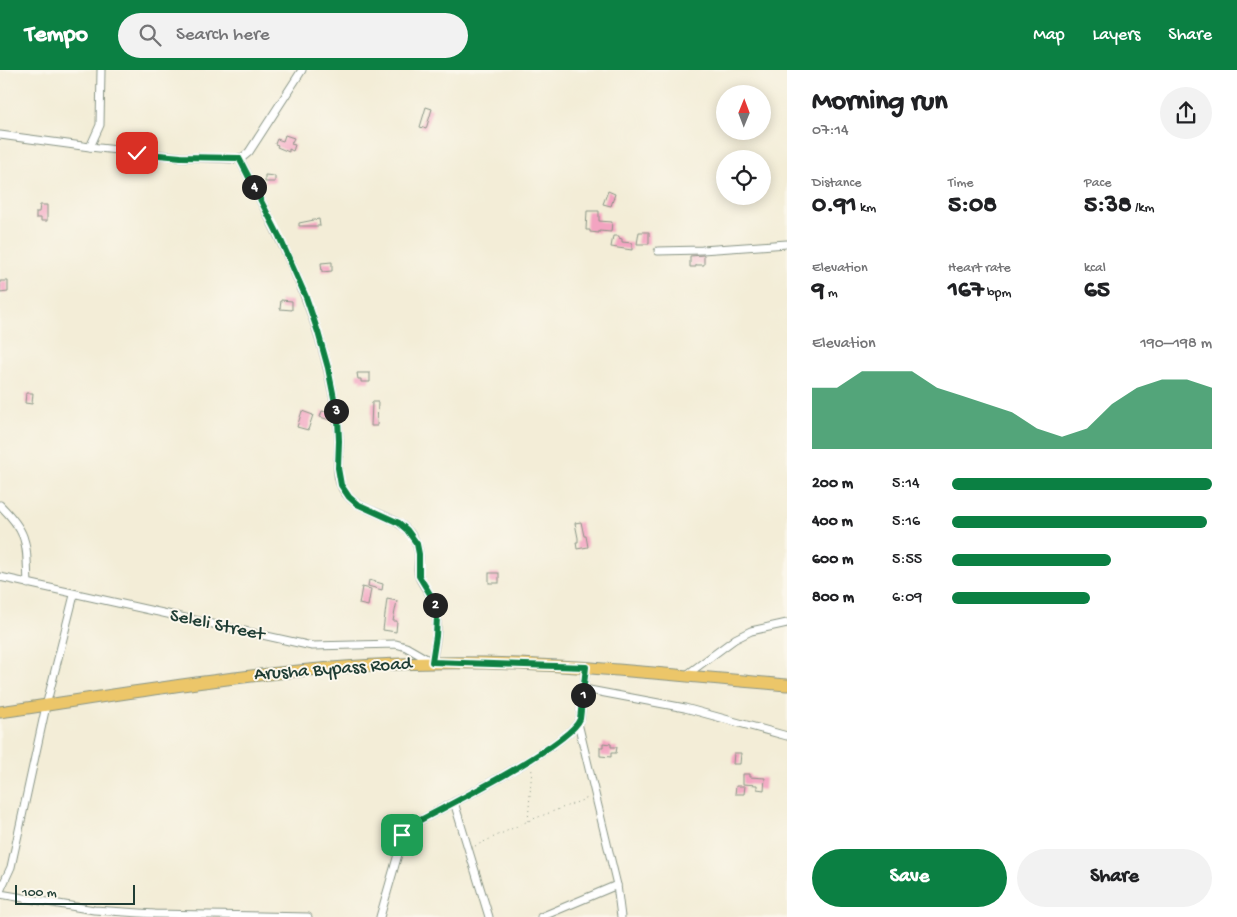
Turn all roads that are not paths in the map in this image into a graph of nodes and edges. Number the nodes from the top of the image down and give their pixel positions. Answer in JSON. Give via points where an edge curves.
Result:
{"nodes":[{"id":1,"x":101,"y":70,"type":"edge"},
{"id":2,"x":302,"y":70,"type":"edge"},
{"id":3,"x":0,"y":135,"type":"edge"},
{"id":4,"x":90,"y":147,"type":"junction"},
{"id":5,"x":239,"y":158,"type":"junction"},
{"id":6,"x":787,"y":244,"type":"edge"},
{"id":7,"x":658,"y":251,"type":"dead end"},
{"id":8,"x":0,"y":505,"type":"edge"},
{"id":9,"x":0,"y":577,"type":"edge"},
{"id":10,"x":28,"y":584,"type":"junction"},
{"id":11,"x":74,"y":595,"type":"junction"},
{"id":12,"x":787,"y":623,"type":"edge"},
{"id":13,"x":433,"y":662,"type":"junction"},
{"id":14,"x":586,"y":667,"type":"junction"},
{"id":15,"x":685,"y":676,"type":"junction"},
{"id":16,"x":787,"y":685,"type":"edge"},
{"id":17,"x":584,"y":690,"type":"junction"},
{"id":18,"x":46,"y":706,"type":"junction"},
{"id":19,"x":0,"y":712,"type":"edge"},
{"id":20,"x":578,"y":723,"type":"junction"},
{"id":21,"x":787,"y":736,"type":"edge"},
{"id":22,"x":454,"y":802,"type":"junction"},
{"id":23,"x":617,"y":885,"type":"junction"},
{"id":24,"x":0,"y":892,"type":"edge"},
{"id":25,"x":308,"y":917,"type":"edge"},
{"id":26,"x":380,"y":917,"type":"edge"},
{"id":27,"x":489,"y":917,"type":"edge"},
{"id":28,"x":541,"y":917,"type":"edge"},
{"id":29,"x":621,"y":917,"type":"edge"}],
"edges":[{"from":1,"to":4,"type":"street","via":[[100,125]]},
{"from":2,"to":5,"type":"street","via":[[249,152]]},
{"from":3,"to":4,"type":"street"},
{"from":4,"to":5,"type":"street","via":[[181,157]]},
{"from":5,"to":13,"type":"street","via":[[279,236],[318,332],[338,418],[341,485],[357,504],[399,523],[417,544],[419,576],[433,599],[437,617]]},
{"from":6,"to":7,"type":"street"},
{"from":8,"to":10,"type":"street","via":[[16,522],[26,542]]},
{"from":9,"to":10,"type":"street","name":"Seleli Street"},
{"from":10,"to":11,"type":"street","name":"Seleli Street"},
{"from":11,"to":13,"type":"street","name":"Seleli Street","via":[[312,646],[396,644]]},
{"from":11,"to":18,"type":"street"},
{"from":12,"to":15,"type":"street","via":[[751,631],[735,639]]},
{"from":13,"to":14,"type":"main road","name":"Arusha Bypass Road"},
{"from":13,"to":18,"type":"main road","name":"Arusha Bypass Road","via":[[241,678]]},
{"from":14,"to":15,"type":"main road","name":"Arusha Bypass Road"},
{"from":14,"to":17,"type":"street"},
{"from":15,"to":16,"type":"main road","name":"Arusha Bypass Road"},
{"from":17,"to":20,"type":"street"},
{"from":17,"to":21,"type":"street","via":[[685,708]]},
{"from":18,"to":19,"type":"main road","name":"Arusha Bypass Road"},
{"from":18,"to":24,"type":"street","via":[[11,867]]},
{"from":20,"to":22,"type":"street","via":[[559,741],[534,757]]},
{"from":20,"to":23,"type":"street"},
{"from":22,"to":26,"type":"street","via":[[405,830]]},
{"from":22,"to":27,"type":"street"},
{"from":23,"to":28,"type":"street"},
{"from":23,"to":29,"type":"street"},
{"from":24,"to":25,"type":"street","via":[[94,910]]}]}
